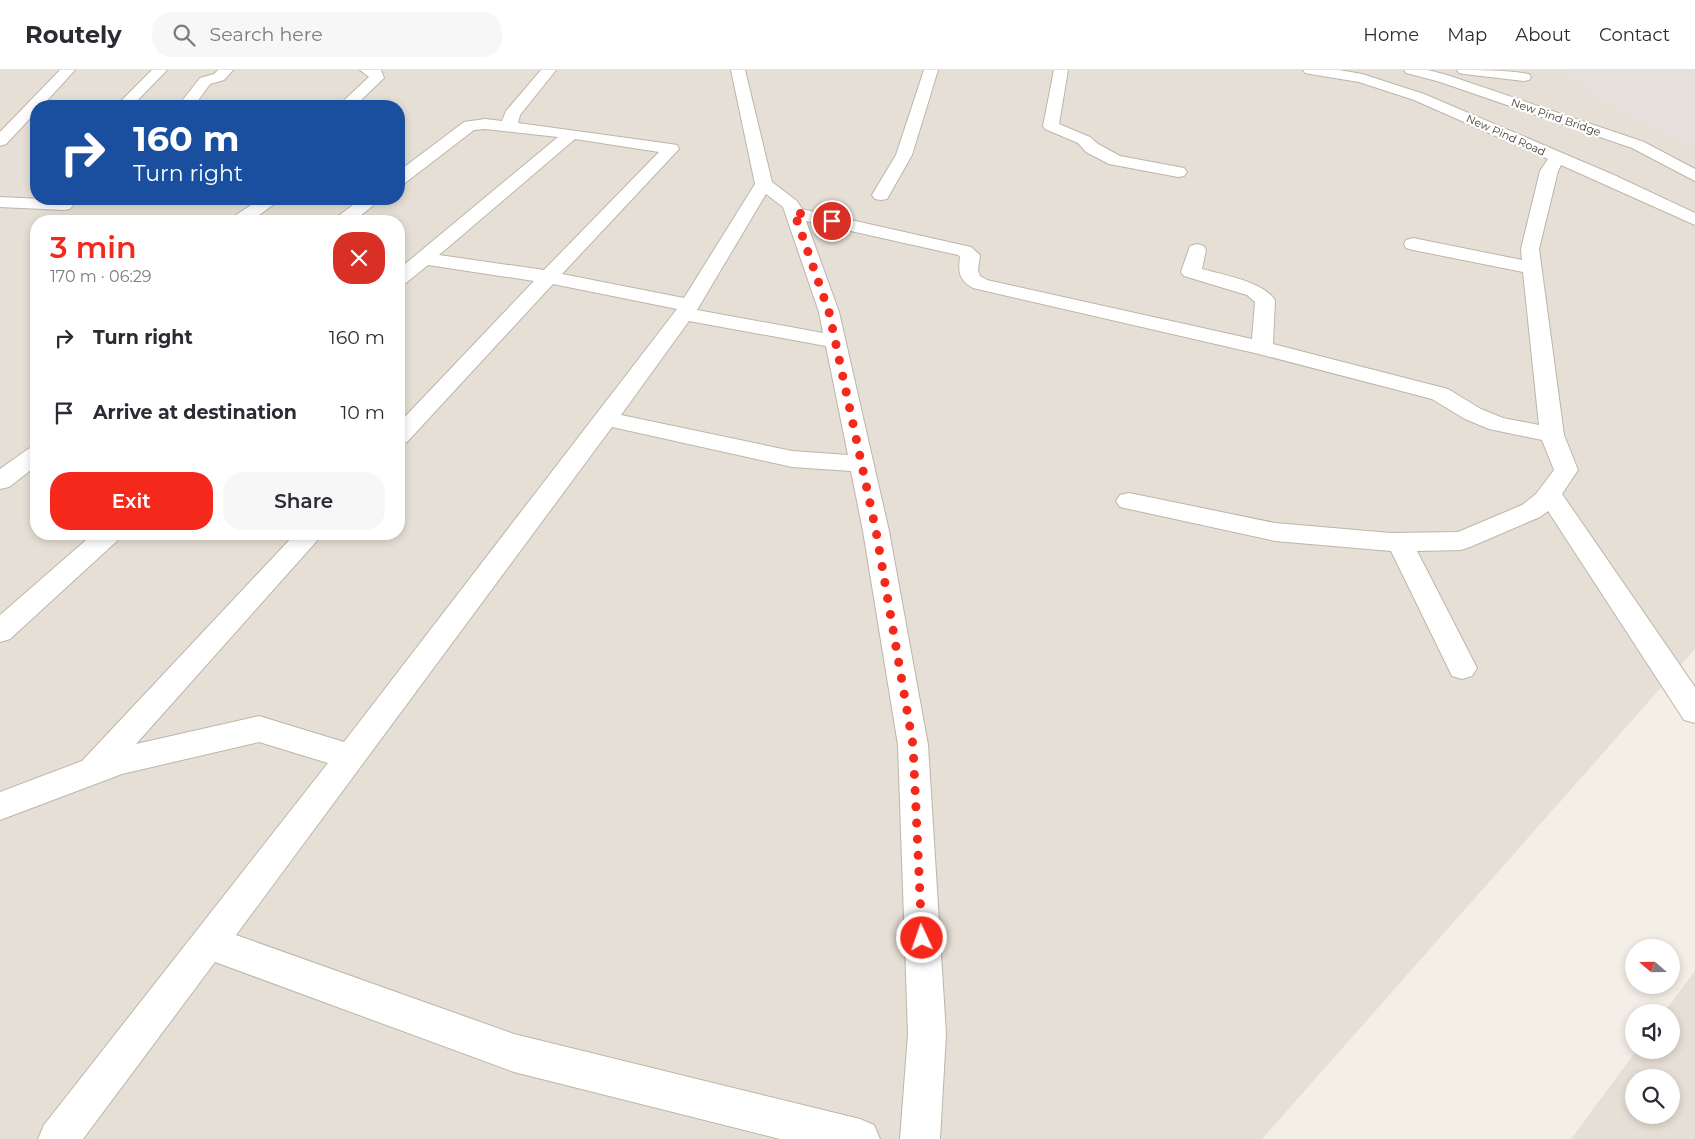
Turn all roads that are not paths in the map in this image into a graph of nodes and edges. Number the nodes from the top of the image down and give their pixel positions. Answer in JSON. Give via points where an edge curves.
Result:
{"nodes":[{"id":1,"x":68,"y":70,"type":"edge"},
{"id":2,"x":160,"y":70,"type":"edge"},
{"id":3,"x":226,"y":70,"type":"edge"},
{"id":4,"x":366,"y":70,"type":"edge"},
{"id":5,"x":549,"y":70,"type":"edge"},
{"id":6,"x":738,"y":70,"type":"edge"},
{"id":7,"x":931,"y":70,"type":"edge"},
{"id":8,"x":1061,"y":70,"type":"edge"},
{"id":9,"x":1310,"y":70,"type":"edge"},
{"id":10,"x":1411,"y":70,"type":"edge"},
{"id":11,"x":1464,"y":70,"type":"edge"},
{"id":12,"x":1524,"y":78,"type":"dead end"},
{"id":13,"x":39,"y":100,"type":"edge"},
{"id":14,"x":130,"y":100,"type":"edge"},
{"id":15,"x":191,"y":100,"type":"edge"},
{"id":16,"x":353,"y":100,"type":"edge"},
{"id":17,"x":30,"y":110,"type":"edge"},
{"id":18,"x":508,"y":127,"type":"junction"},
{"id":19,"x":572,"y":134,"type":"junction"},
{"id":20,"x":0,"y":141,"type":"edge"},
{"id":21,"x":1558,"y":157,"type":"junction"},
{"id":22,"x":1178,"y":172,"type":"dead end"},
{"id":23,"x":405,"y":174,"type":"edge"},
{"id":24,"x":1695,"y":176,"type":"edge"},
{"id":25,"x":764,"y":184,"type":"junction"},
{"id":26,"x":881,"y":195,"type":"dead end"},
{"id":27,"x":0,"y":202,"type":"edge"},
{"id":28,"x":30,"y":204,"type":"edge"},
{"id":29,"x":48,"y":205,"type":"edge"},
{"id":30,"x":263,"y":205,"type":"edge"},
{"id":31,"x":364,"y":205,"type":"edge"},
{"id":32,"x":64,"y":206,"type":"dead end"},
{"id":33,"x":794,"y":212,"type":"junction"},
{"id":34,"x":248,"y":215,"type":"edge"},
{"id":35,"x":351,"y":215,"type":"edge"},
{"id":36,"x":1695,"y":220,"type":"edge"},
{"id":37,"x":1414,"y":244,"type":"dead end"},
{"id":38,"x":1196,"y":250,"type":"dead end"},
{"id":39,"x":423,"y":258,"type":"junction"},
{"id":40,"x":1533,"y":268,"type":"junction"},
{"id":41,"x":405,"y":274,"type":"edge"},
{"id":42,"x":549,"y":277,"type":"junction"},
{"id":43,"x":687,"y":309,"type":"junction"},
{"id":44,"x":835,"y":341,"type":"junction"},
{"id":45,"x":1262,"y":348,"type":"junction"},
{"id":46,"x":606,"y":419,"type":"junction"},
{"id":47,"x":405,"y":431,"type":"edge"},
{"id":48,"x":1552,"y":435,"type":"junction"},
{"id":49,"x":0,"y":454,"type":"edge"},
{"id":50,"x":30,"y":458,"type":"edge"},
{"id":51,"x":30,"y":459,"type":"edge"},
{"id":52,"x":862,"y":464,"type":"junction"},
{"id":53,"x":0,"y":482,"type":"edge"},
{"id":54,"x":1549,"y":494,"type":"junction"},
{"id":55,"x":1129,"y":501,"type":"dead end"},
{"id":56,"x":103,"y":540,"type":"edge"},
{"id":57,"x":304,"y":540,"type":"edge"},
{"id":58,"x":1400,"y":542,"type":"junction"},
{"id":59,"x":0,"y":631,"type":"edge"},
{"id":60,"x":1462,"y":668,"type":"dead end"},
{"id":61,"x":1695,"y":711,"type":"edge"},
{"id":62,"x":351,"y":757,"type":"junction"},
{"id":63,"x":91,"y":772,"type":"junction"},
{"id":64,"x":0,"y":806,"type":"edge"},
{"id":65,"x":209,"y":943,"type":"junction"},
{"id":66,"x":58,"y":1139,"type":"edge"},
{"id":67,"x":860,"y":1139,"type":"edge"},
{"id":68,"x":920,"y":1139,"type":"edge"}],
"edges":[{"from":1,"to":13,"type":"street"},
{"from":2,"to":14,"type":"street"},
{"from":3,"to":15,"type":"street","via":[[219,77],[205,81]]},
{"from":4,"to":16,"type":"street","via":[[376,73],[377,78]]},
{"from":5,"to":18,"type":"street","via":[[512,114]]},
{"from":6,"to":25,"type":"street"},
{"from":7,"to":26,"type":"street","via":[[904,155]]},
{"from":8,"to":22,"type":"street","via":[[1051,126],[1076,136],[1116,160]]},
{"from":9,"to":21,"type":"street","name":"New Pind Road","via":[[1362,78],[1419,97]]},
{"from":10,"to":24,"type":"street","name":"New Pind Bridge","via":[[1638,145]]},
{"from":11,"to":12,"type":"street"},
{"from":17,"to":20,"type":"street"},
{"from":18,"to":19,"type":"street"},
{"from":18,"to":23,"type":"street","via":[[470,125]]},
{"from":19,"to":39,"type":"street"},
{"from":19,"to":42,"type":"street","via":[[670,149]]},
{"from":21,"to":36,"type":"street","name":"New Pind Road"},
{"from":21,"to":40,"type":"street","via":[[1549,171],[1530,249]]},
{"from":25,"to":33,"type":"street","via":[[791,205]]},
{"from":25,"to":43,"type":"street"},
{"from":27,"to":28,"type":"street"},
{"from":29,"to":32,"type":"street"},
{"from":30,"to":34,"type":"street"},
{"from":31,"to":35,"type":"street"},
{"from":33,"to":44,"type":"street","via":[[829,312]]},
{"from":33,"to":45,"type":"street","via":[[964,251],[970,255],[968,270],[971,279],[980,284]]},
{"from":37,"to":40,"type":"street"},
{"from":38,"to":45,"type":"street","via":[[1191,272],[1254,291],[1265,300]]},
{"from":39,"to":41,"type":"street"},
{"from":39,"to":42,"type":"street"},
{"from":40,"to":48,"type":"street"},
{"from":42,"to":43,"type":"street"},
{"from":42,"to":47,"type":"street"},
{"from":43,"to":44,"type":"street"},
{"from":43,"to":46,"type":"street"},
{"from":44,"to":52,"type":"street"},
{"from":45,"to":48,"type":"street","via":[[1440,394],[1497,424]]},
{"from":46,"to":52,"type":"street","via":[[792,459]]},
{"from":46,"to":62,"type":"street"},
{"from":48,"to":54,"type":"street","via":[[1566,470]]},
{"from":49,"to":50,"type":"street"},
{"from":51,"to":53,"type":"street"},
{"from":52,"to":68,"type":"street","via":[[913,745],[927,1034]]},
{"from":54,"to":58,"type":"street","via":[[1531,511],[1461,540]]},
{"from":54,"to":61,"type":"street"},
{"from":55,"to":58,"type":"street","via":[[1275,532]]},
{"from":56,"to":59,"type":"street"},
{"from":57,"to":63,"type":"street"},
{"from":58,"to":60,"type":"street"},
{"from":62,"to":63,"type":"street","via":[[259,729],[119,761]]},
{"from":62,"to":65,"type":"street"},
{"from":63,"to":64,"type":"street"},
{"from":65,"to":66,"type":"street"},
{"from":65,"to":67,"type":"street","via":[[514,1053]]}]}
